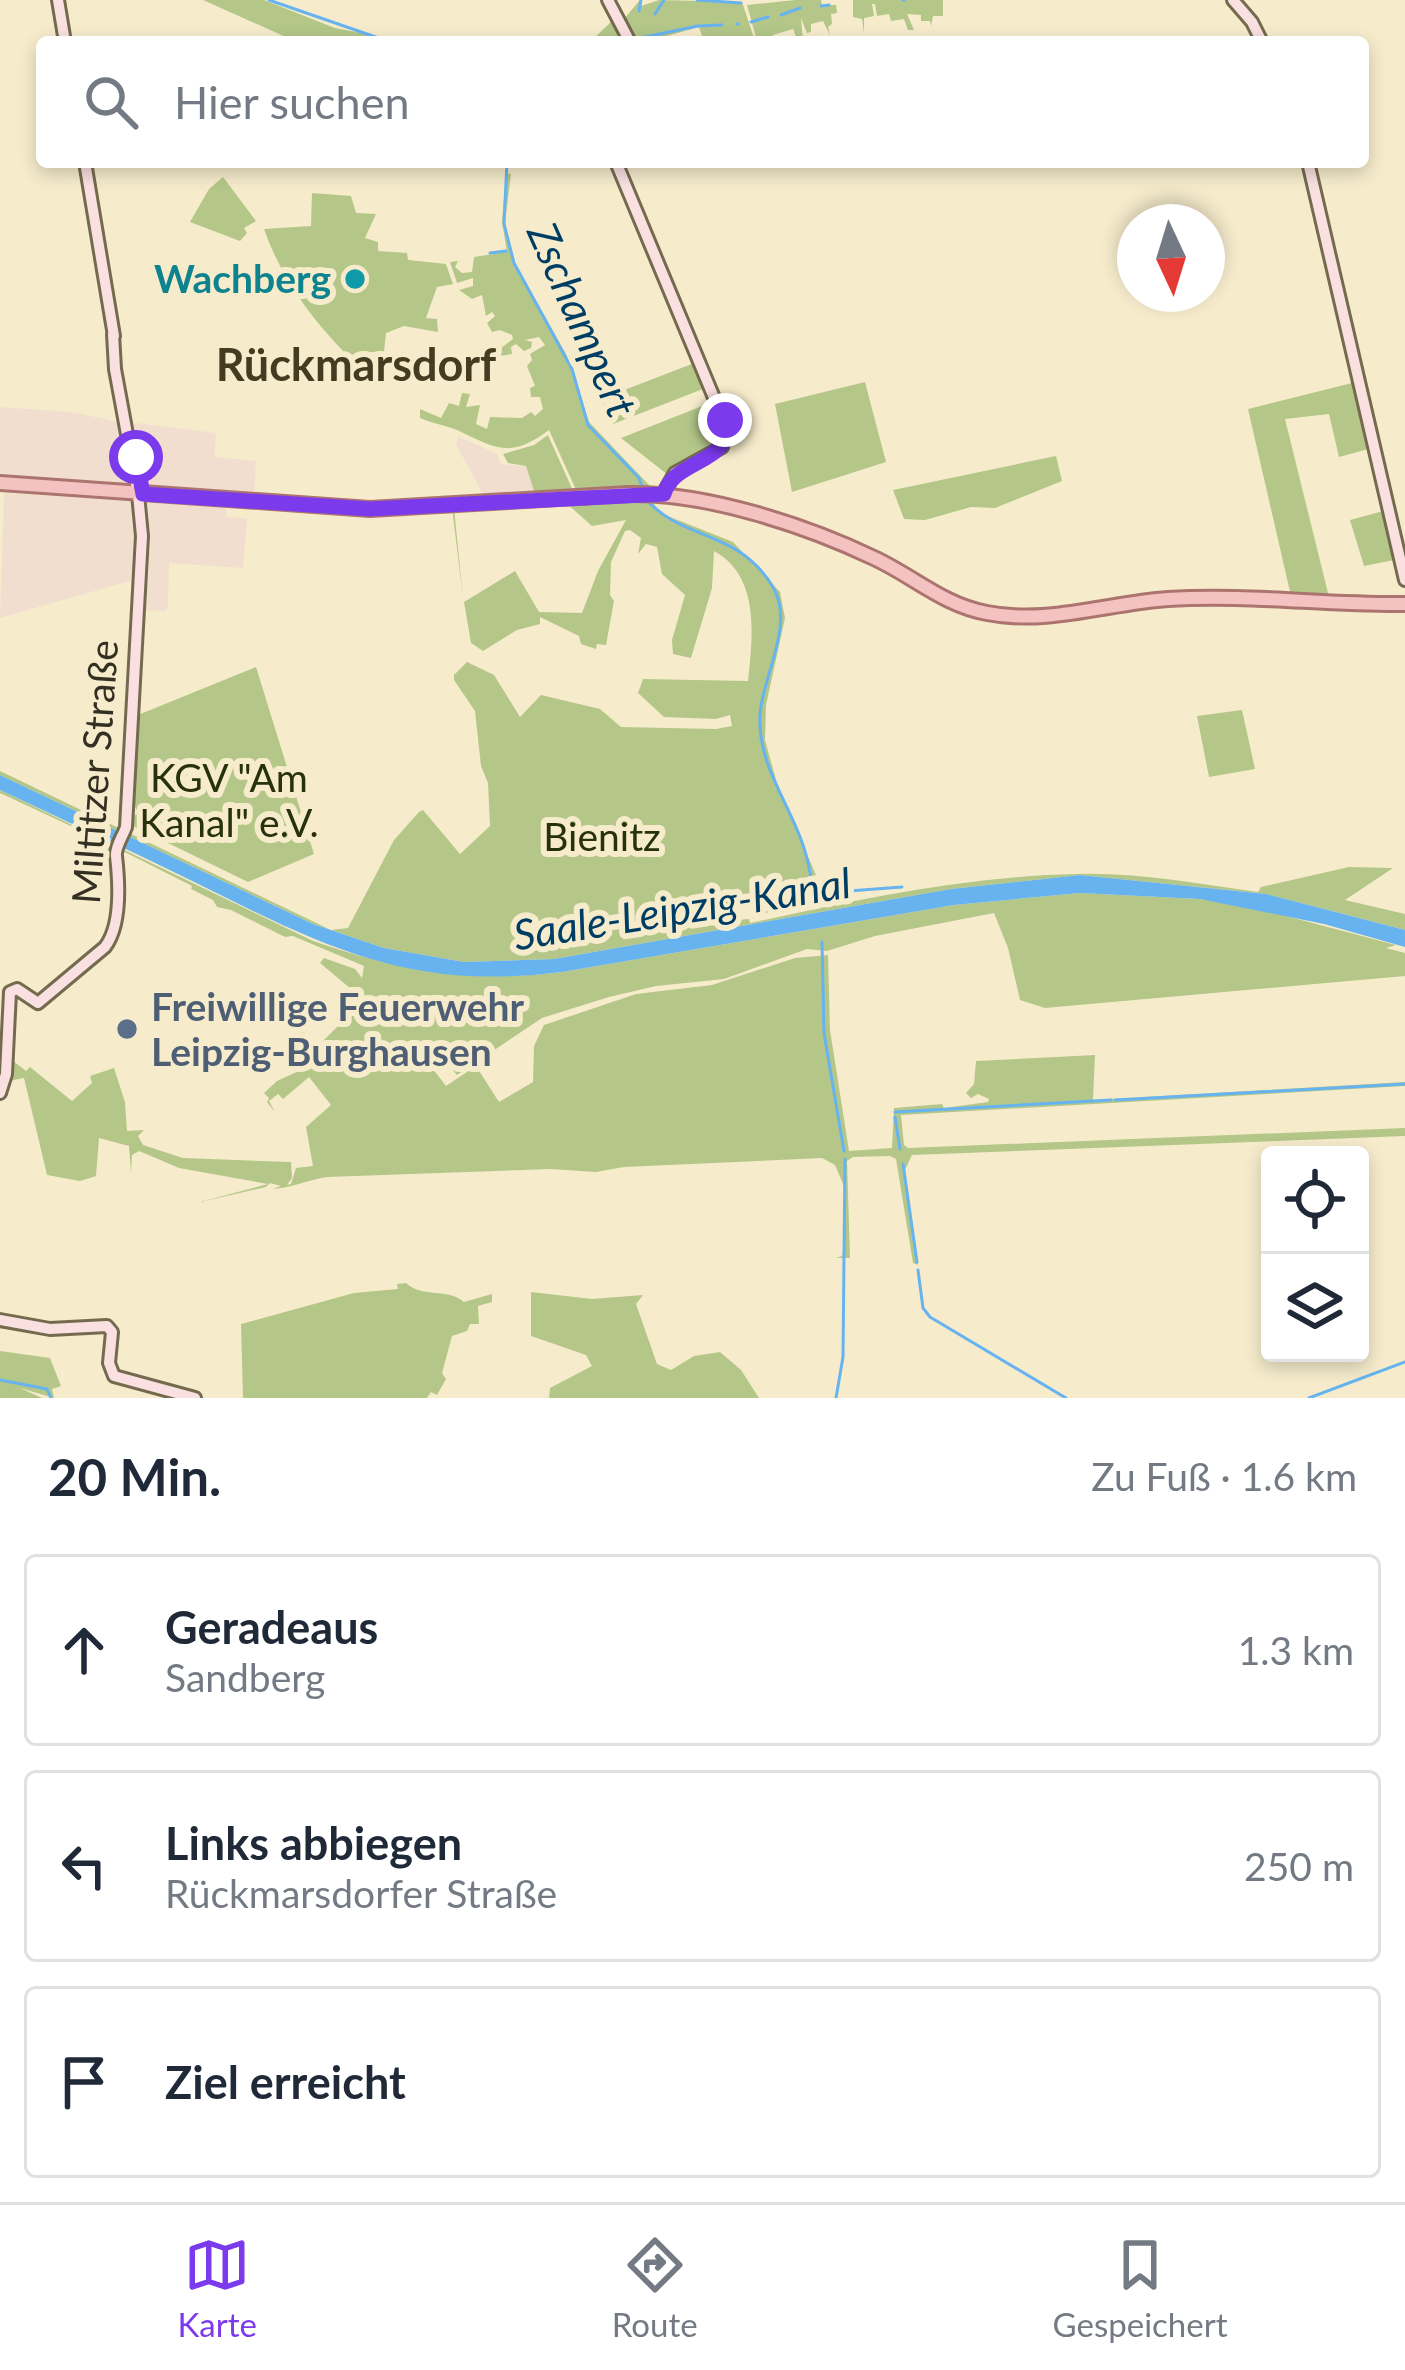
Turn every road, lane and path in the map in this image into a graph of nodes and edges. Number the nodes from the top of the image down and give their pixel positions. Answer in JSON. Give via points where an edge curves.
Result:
{"nodes":[{"id":1,"x":58,"y":0,"type":"edge"},
{"id":2,"x":608,"y":0,"type":"edge"},
{"id":3,"x":1233,"y":0,"type":"edge"},
{"id":4,"x":64,"y":36,"type":"edge"},
{"id":5,"x":627,"y":36,"type":"edge"},
{"id":6,"x":1258,"y":36,"type":"edge"},
{"id":7,"x":86,"y":168,"type":"edge"},
{"id":8,"x":619,"y":168,"type":"edge"},
{"id":9,"x":1309,"y":168,"type":"edge"},
{"id":10,"x":0,"y":483,"type":"edge"},
{"id":11,"x":141,"y":494,"type":"junction"},
{"id":12,"x":664,"y":494,"type":"junction"},
{"id":13,"x":1405,"y":580,"type":"edge"},
{"id":14,"x":1405,"y":604,"type":"edge"},
{"id":15,"x":0,"y":1093,"type":"edge"},
{"id":16,"x":0,"y":1320,"type":"edge"},
{"id":17,"x":195,"y":1398,"type":"edge"}],
"edges":[{"from":1,"to":4,"type":"street"},
{"from":2,"to":5,"type":"street"},
{"from":3,"to":6,"type":"street"},
{"from":7,"to":11,"type":"street","name":"Miltitzer Straße"},
{"from":8,"to":12,"type":"street","via":[[728,429],[722,447],[675,473]]},
{"from":9,"to":13,"type":"street"},
{"from":10,"to":11,"type":"main road"},
{"from":11,"to":12,"type":"main road","via":[[377,509]]},
{"from":11,"to":15,"type":"street","name":"Miltitzer Straße","via":[[143,573],[111,940],[39,1002],[12,990]]},
{"from":12,"to":14,"type":"main road","via":[[853,549],[985,613],[1030,616],[1176,599]]},
{"from":16,"to":17,"type":"street","via":[[50,1329],[107,1326],[114,1376]]}]}
